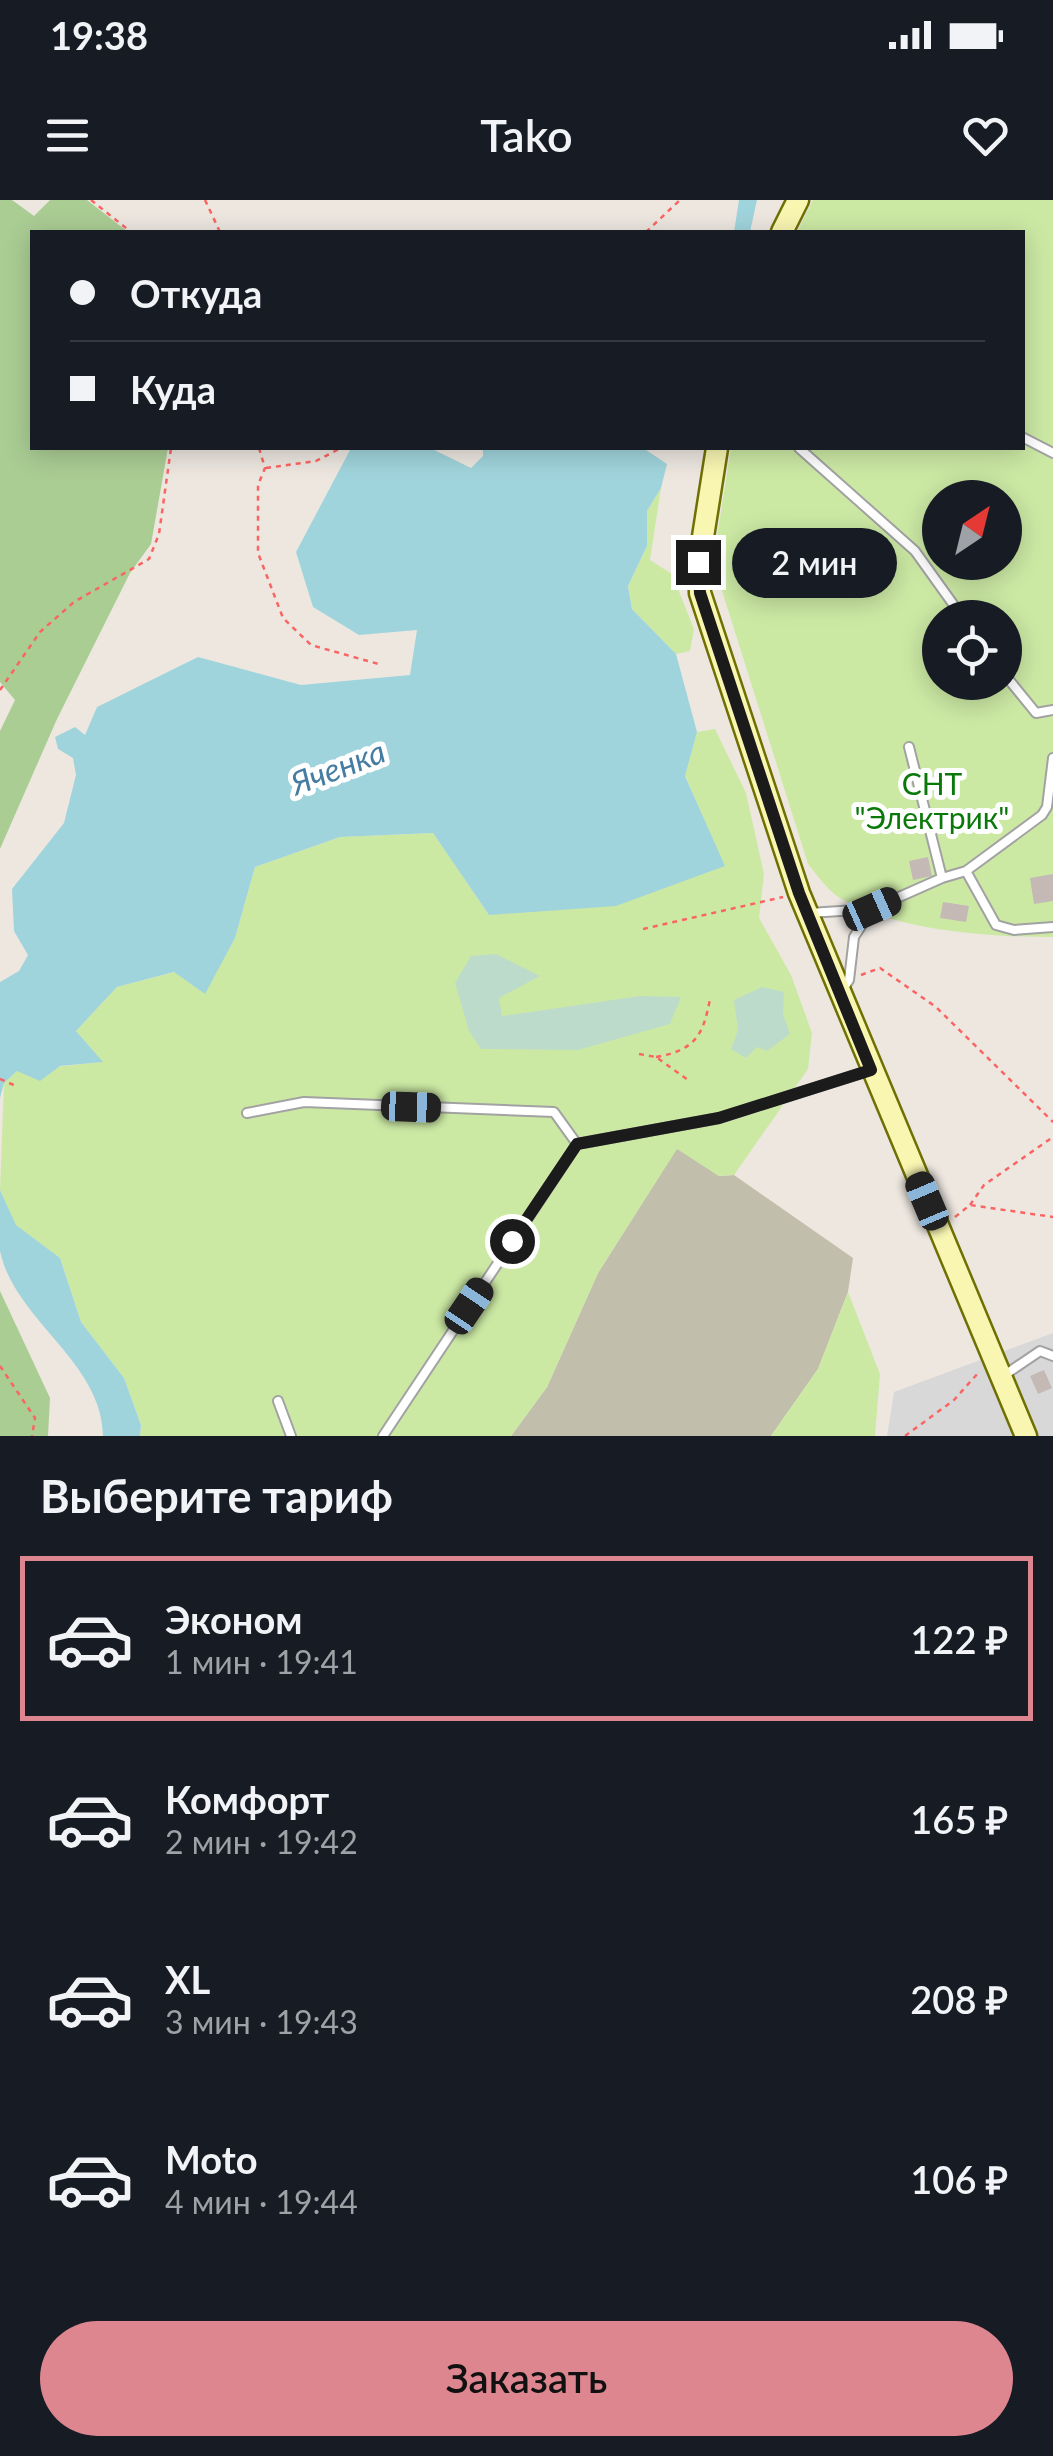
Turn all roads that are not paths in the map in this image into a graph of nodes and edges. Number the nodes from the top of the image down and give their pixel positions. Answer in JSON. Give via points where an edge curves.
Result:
{"nodes":[{"id":1,"x":798,"y":200,"type":"edge"},
{"id":2,"x":783,"y":230,"type":"edge"},
{"id":3,"x":1025,"y":439,"type":"edge"},
{"id":4,"x":717,"y":450,"type":"edge"},
{"id":5,"x":801,"y":450,"type":"edge"},
{"id":6,"x":1053,"y":453,"type":"edge"},
{"id":7,"x":950,"y":600,"type":"edge"},
{"id":8,"x":1022,"y":696,"type":"edge"},
{"id":9,"x":1053,"y":713,"type":"edge"},
{"id":10,"x":909,"y":748,"type":"dead end"},
{"id":11,"x":1053,"y":758,"type":"edge"},
{"id":12,"x":1050,"y":808,"type":"edge"},
{"id":13,"x":966,"y":872,"type":"junction"},
{"id":14,"x":942,"y":878,"type":"junction"},
{"id":15,"x":803,"y":903,"type":"junction"},
{"id":16,"x":872,"y":909,"type":"junction"},
{"id":17,"x":1053,"y":927,"type":"edge"},
{"id":18,"x":844,"y":986,"type":"junction"},
{"id":19,"x":871,"y":1070,"type":"junction"},
{"id":20,"x":248,"y":1113,"type":"dead end"},
{"id":21,"x":577,"y":1144,"type":"junction"},
{"id":22,"x":1053,"y":1356,"type":"edge"},
{"id":23,"x":998,"y":1366,"type":"junction"},
{"id":24,"x":278,"y":1401,"type":"dead end"},
{"id":25,"x":291,"y":1436,"type":"edge"},
{"id":26,"x":383,"y":1436,"type":"edge"},
{"id":27,"x":1026,"y":1436,"type":"edge"}],
"edges":[{"from":1,"to":2,"type":"street"},
{"from":3,"to":6,"type":"lane"},
{"from":4,"to":15,"type":"street","via":[[698,562],[700,593]]},
{"from":5,"to":7,"type":"lane","via":[[915,551]]},
{"from":8,"to":9,"type":"lane","via":[[1036,713]]},
{"from":10,"to":14,"type":"lane"},
{"from":11,"to":12,"type":"lane"},
{"from":12,"to":13,"type":"lane"},
{"from":13,"to":14,"type":"lane"},
{"from":13,"to":17,"type":"lane","via":[[996,924],[1014,930]]},
{"from":14,"to":16,"type":"lane"},
{"from":15,"to":16,"type":"lane"},
{"from":15,"to":18,"type":"street"},
{"from":16,"to":18,"type":"lane","via":[[854,937]]},
{"from":18,"to":19,"type":"street"},
{"from":19,"to":21,"type":"lane","via":[[719,1118]]},
{"from":19,"to":23,"type":"street"},
{"from":20,"to":21,"type":"lane","via":[[304,1102],[554,1112]]},
{"from":21,"to":26,"type":"lane"},
{"from":22,"to":23,"type":"lane","via":[[1040,1352]]},
{"from":23,"to":27,"type":"street"},
{"from":24,"to":25,"type":"lane"}]}
